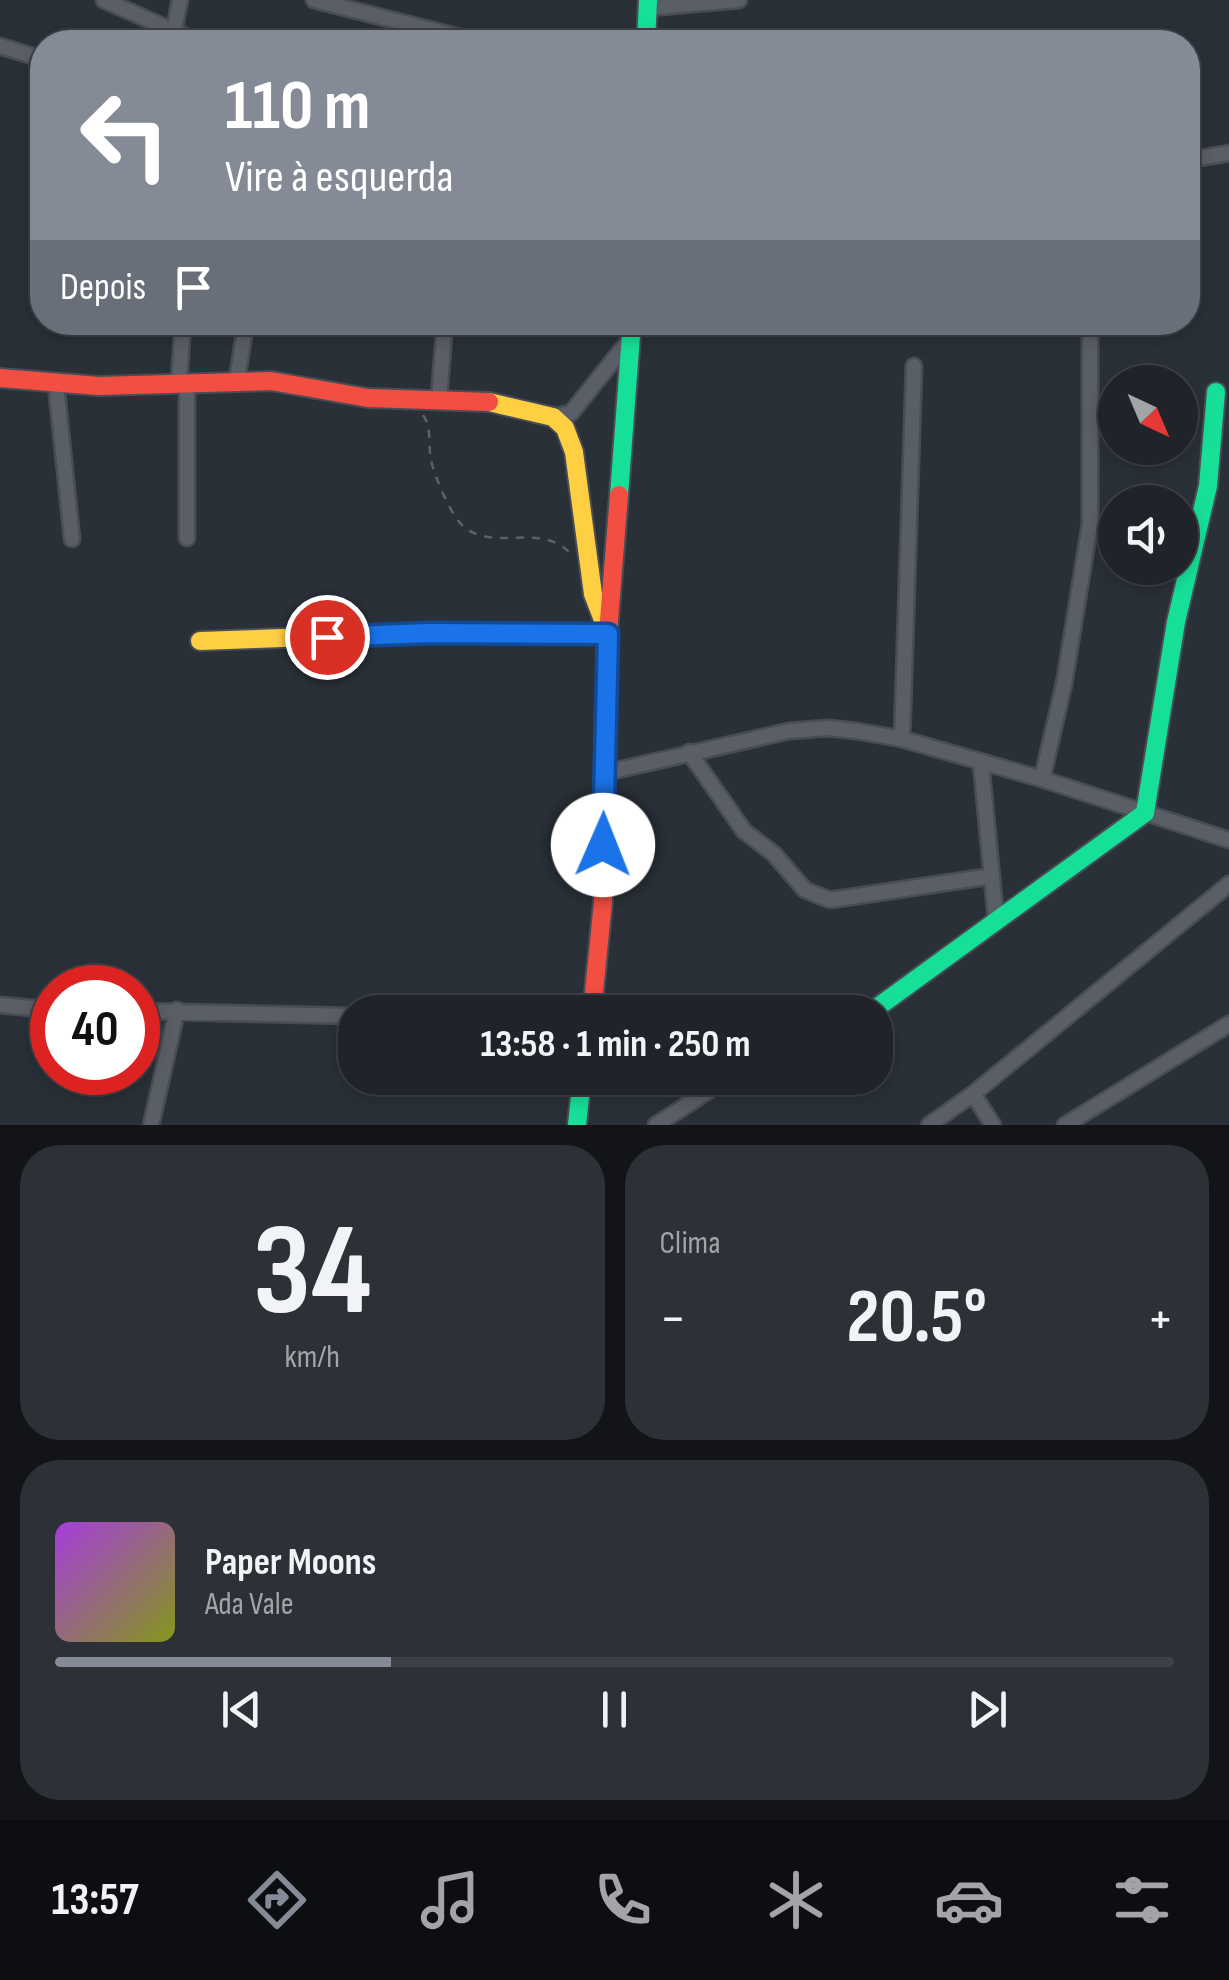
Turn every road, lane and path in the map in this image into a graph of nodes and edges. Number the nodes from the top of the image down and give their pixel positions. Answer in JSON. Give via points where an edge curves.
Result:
{"nodes":[{"id":1,"x":104,"y":0,"type":"edge"},
{"id":2,"x":180,"y":0,"type":"edge"},
{"id":3,"x":314,"y":0,"type":"edge"},
{"id":4,"x":739,"y":0,"type":"edge"},
{"id":5,"x":648,"y":4,"type":"edge"},
{"id":6,"x":174,"y":30,"type":"joint"},
{"id":7,"x":431,"y":30,"type":"edge"},
{"id":8,"x":647,"y":30,"type":"edge"},
{"id":9,"x":0,"y":46,"type":"edge"},
{"id":10,"x":30,"y":55,"type":"edge"},
{"id":11,"x":1229,"y":154,"type":"edge"},
{"id":12,"x":1200,"y":158,"type":"edge"},
{"id":13,"x":183,"y":335,"type":"edge"},
{"id":14,"x":244,"y":335,"type":"edge"},
{"id":15,"x":443,"y":335,"type":"edge"},
{"id":16,"x":623,"y":335,"type":"edge"},
{"id":17,"x":628,"y":335,"type":"edge"},
{"id":18,"x":1090,"y":335,"type":"edge"},
{"id":19,"x":914,"y":366,"type":"dead end"},
{"id":20,"x":0,"y":378,"type":"edge"},
{"id":21,"x":237,"y":380,"type":"junction"},
{"id":22,"x":182,"y":382,"type":"junction"},
{"id":23,"x":56,"y":384,"type":"junction"},
{"id":24,"x":1216,"y":392,"type":"dead end"},
{"id":25,"x":410,"y":397,"type":"junction"},
{"id":26,"x":439,"y":398,"type":"junction"},
{"id":27,"x":553,"y":416,"type":"junction"},
{"id":28,"x":187,"y":538,"type":"dead end"},
{"id":29,"x":72,"y":539,"type":"dead end"},
{"id":30,"x":573,"y":555,"type":"dead end"},
{"id":31,"x":608,"y":634,"type":"junction"},
{"id":32,"x":200,"y":641,"type":"dead end"},
{"id":33,"x":902,"y":739,"type":"junction"},
{"id":34,"x":690,"y":752,"type":"junction"},
{"id":35,"x":981,"y":763,"type":"junction"},
{"id":36,"x":604,"y":773,"type":"junction"},
{"id":37,"x":1042,"y":778,"type":"junction"},
{"id":38,"x":1145,"y":813,"type":"junction"},
{"id":39,"x":1229,"y":840,"type":"edge"},
{"id":40,"x":992,"y":876,"type":"junction"},
{"id":41,"x":1229,"y":884,"type":"edge"},
{"id":42,"x":996,"y":920,"type":"junction"},
{"id":43,"x":594,"y":995,"type":"edge"},
{"id":44,"x":893,"y":996,"type":"edge"},
{"id":45,"x":0,"y":1005,"type":"edge"},
{"id":46,"x":30,"y":1008,"type":"edge"},
{"id":47,"x":160,"y":1010,"type":"edge"},
{"id":48,"x":177,"y":1010,"type":"junction"},
{"id":49,"x":338,"y":1015,"type":"edge"},
{"id":50,"x":1229,"y":1024,"type":"edge"},
{"id":51,"x":973,"y":1094,"type":"junction"},
{"id":52,"x":580,"y":1095,"type":"edge"},
{"id":53,"x":702,"y":1095,"type":"edge"},
{"id":54,"x":151,"y":1125,"type":"edge"},
{"id":55,"x":577,"y":1125,"type":"edge"},
{"id":56,"x":656,"y":1125,"type":"edge"},
{"id":57,"x":929,"y":1125,"type":"edge"},
{"id":58,"x":993,"y":1125,"type":"edge"},
{"id":59,"x":1065,"y":1125,"type":"edge"}],
"edges":[{"from":1,"to":6,"type":"street"},
{"from":2,"to":6,"type":"street"},
{"from":3,"to":7,"type":"street"},
{"from":4,"to":5,"type":"street"},
{"from":5,"to":8,"type":"street"},
{"from":9,"to":10,"type":"street"},
{"from":11,"to":12,"type":"street"},
{"from":13,"to":22,"type":"street"},
{"from":14,"to":21,"type":"street"},
{"from":15,"to":26,"type":"street"},
{"from":16,"to":27,"type":"street","via":[[571,413]]},
{"from":17,"to":31,"type":"street"},
{"from":18,"to":37,"type":"street","via":[[1090,524]]},
{"from":19,"to":33,"type":"street"},
{"from":20,"to":23,"type":"street"},
{"from":21,"to":22,"type":"street"},
{"from":21,"to":25,"type":"street","via":[[368,398]]},
{"from":22,"to":23,"type":"street"},
{"from":22,"to":28,"type":"street"},
{"from":23,"to":29,"type":"street"},
{"from":24,"to":38,"type":"street","via":[[1208,486],[1176,622]]},
{"from":25,"to":26,"type":"street"},
{"from":25,"to":30,"type":"path","via":[[428,420],[430,459],[463,527],[475,536],[536,536]]},
{"from":26,"to":27,"type":"street"},
{"from":27,"to":31,"type":"street","via":[[574,452],[592,594]]},
{"from":31,"to":32,"type":"street"},
{"from":31,"to":36,"type":"street"},
{"from":33,"to":34,"type":"street","via":[[828,728]]},
{"from":33,"to":35,"type":"street"},
{"from":34,"to":36,"type":"street"},
{"from":34,"to":40,"type":"street","via":[[732,818],[818,898]]},
{"from":35,"to":37,"type":"street"},
{"from":35,"to":40,"type":"street"},
{"from":36,"to":43,"type":"street"},
{"from":37,"to":38,"type":"street"},
{"from":38,"to":39,"type":"street"},
{"from":38,"to":42,"type":"street"},
{"from":40,"to":42,"type":"street"},
{"from":41,"to":51,"type":"street"},
{"from":42,"to":44,"type":"street"},
{"from":45,"to":46,"type":"street"},
{"from":47,"to":48,"type":"street"},
{"from":48,"to":49,"type":"street"},
{"from":48,"to":54,"type":"street"},
{"from":50,"to":59,"type":"street"},
{"from":51,"to":57,"type":"street"},
{"from":51,"to":58,"type":"street"},
{"from":52,"to":55,"type":"street"},
{"from":53,"to":56,"type":"street"}]}
